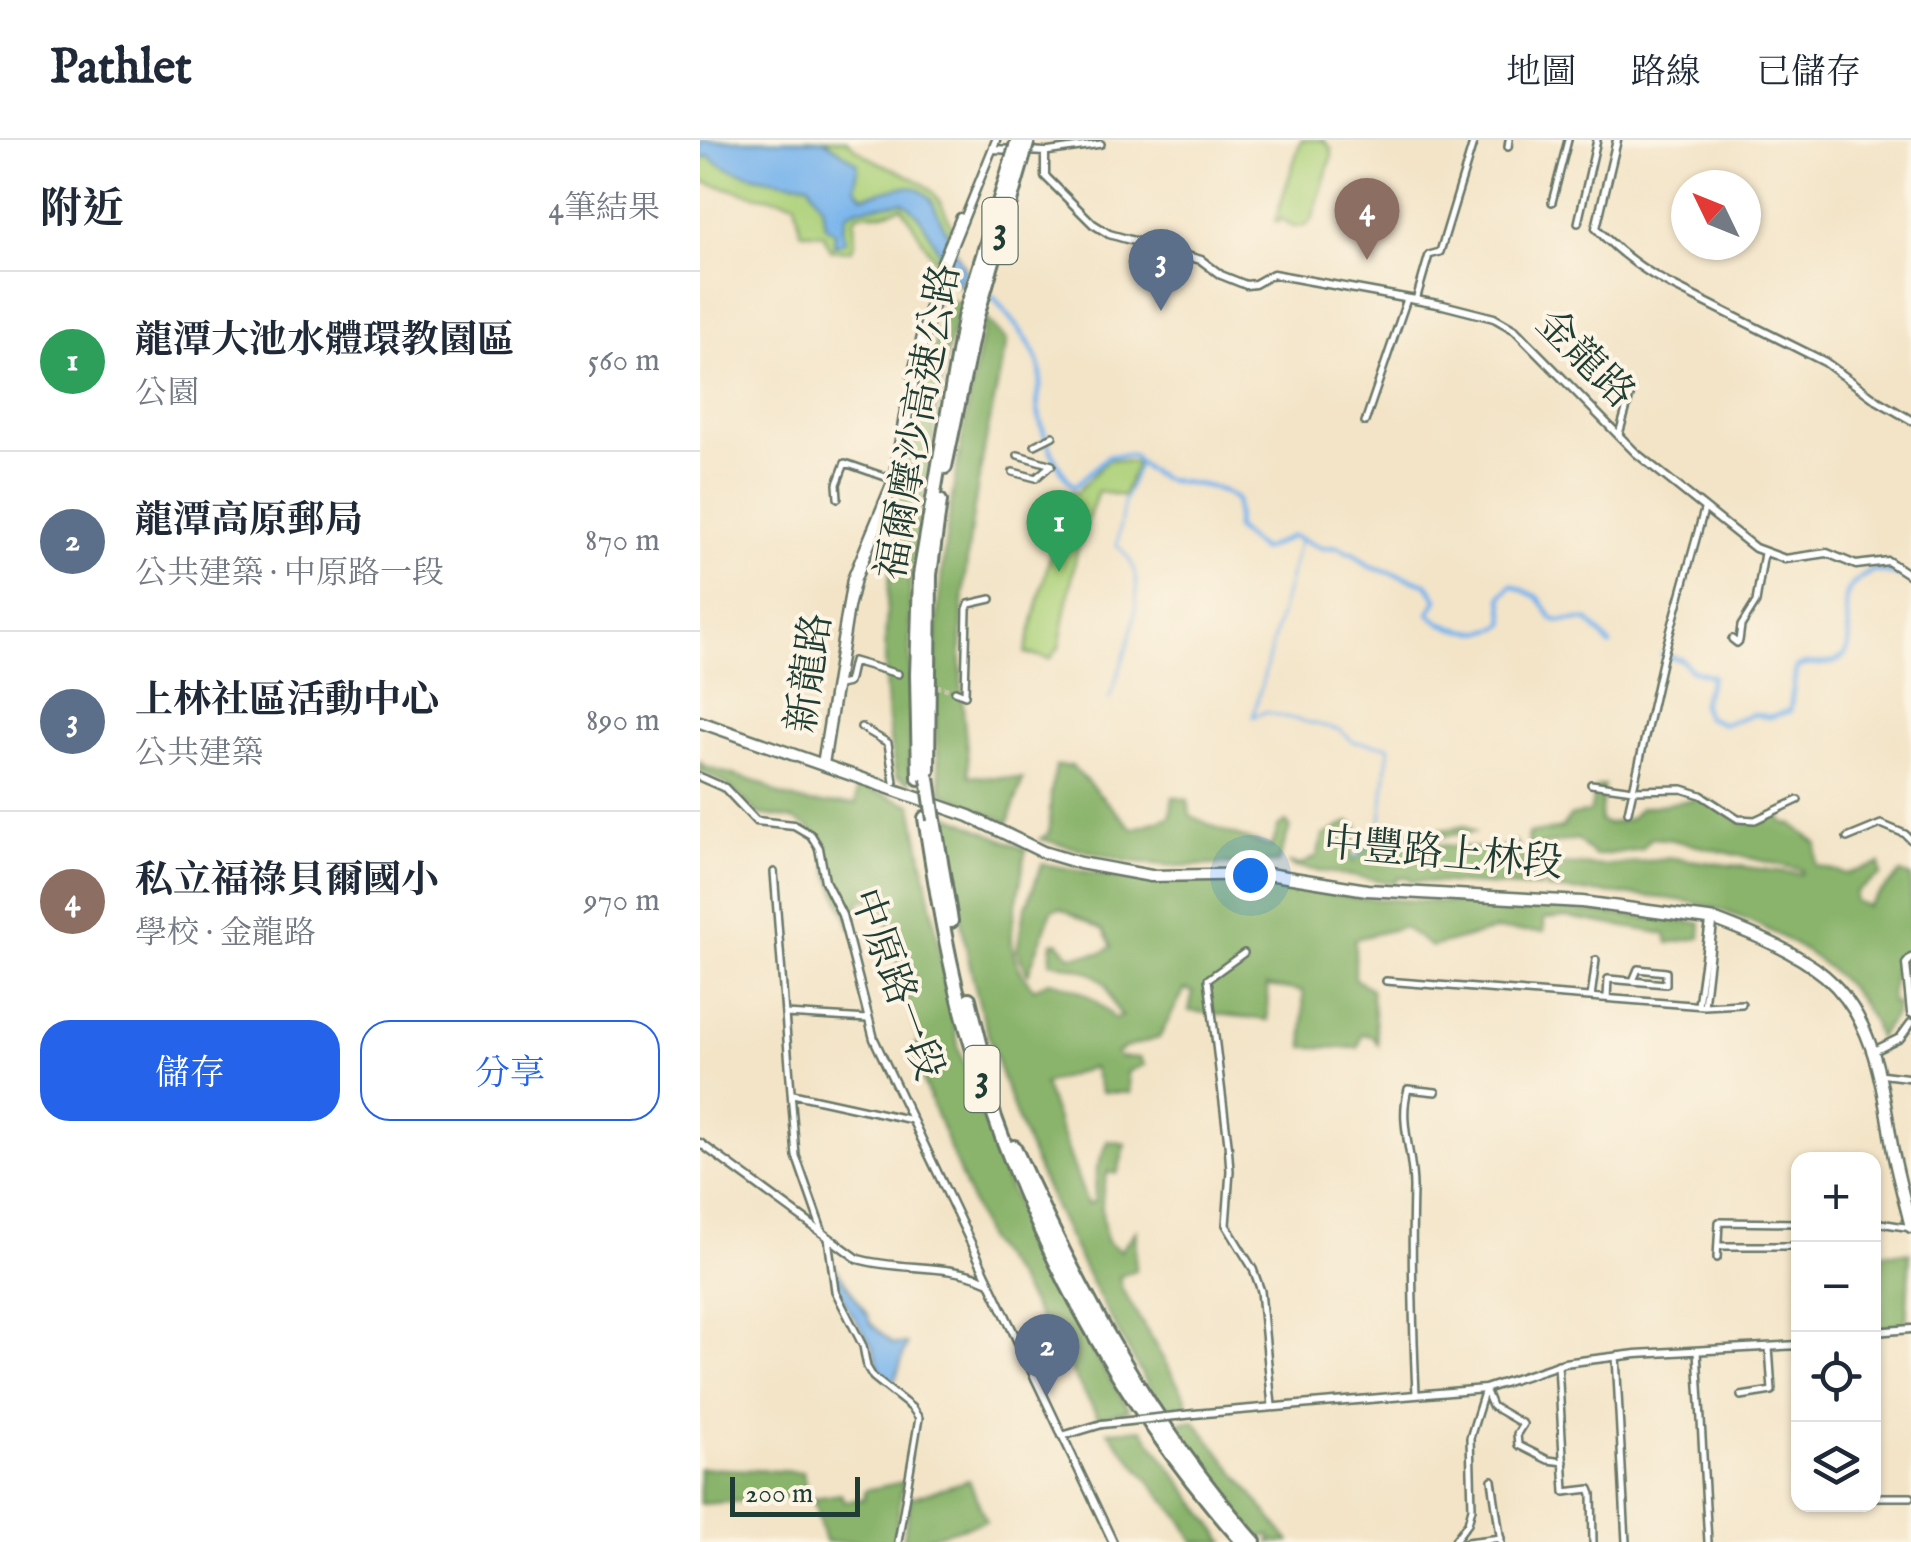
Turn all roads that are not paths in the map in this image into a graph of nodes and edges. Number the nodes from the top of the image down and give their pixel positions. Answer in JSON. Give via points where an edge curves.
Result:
{"nodes":[{"id":1,"x":996,"y":140,"type":"edge"},
{"id":2,"x":1018,"y":140,"type":"edge"},
{"id":3,"x":1028,"y":140,"type":"edge"},
{"id":4,"x":1053,"y":140,"type":"edge"},
{"id":5,"x":1474,"y":140,"type":"edge"},
{"id":6,"x":1568,"y":140,"type":"edge"},
{"id":7,"x":1597,"y":140,"type":"edge"},
{"id":8,"x":1618,"y":140,"type":"edge"},
{"id":9,"x":1100,"y":144,"type":"dead end"},
{"id":10,"x":992,"y":149,"type":"junction"},
{"id":11,"x":1046,"y":152,"type":"junction"},
{"id":12,"x":1552,"y":202,"type":"dead end"},
{"id":13,"x":1578,"y":223,"type":"dead end"},
{"id":14,"x":1407,"y":298,"type":"junction"},
{"id":15,"x":1416,"y":300,"type":"junction"},
{"id":16,"x":969,"y":320,"type":"junction"},
{"id":17,"x":1632,"y":389,"type":"dead end"},
{"id":18,"x":1911,"y":420,"type":"edge"},
{"id":19,"x":1365,"y":422,"type":"dead end"},
{"id":20,"x":1618,"y":436,"type":"junction"},
{"id":21,"x":1050,"y":437,"type":"dead end"},
{"id":22,"x":1035,"y":444,"type":"dead end"},
{"id":23,"x":1018,"y":455,"type":"dead end"},
{"id":24,"x":1012,"y":472,"type":"dead end"},
{"id":25,"x":895,"y":480,"type":"junction"},
{"id":26,"x":838,"y":498,"type":"dead end"},
{"id":27,"x":1704,"y":510,"type":"junction"},
{"id":28,"x":1764,"y":553,"type":"junction"},
{"id":29,"x":1911,"y":576,"type":"edge"},
{"id":30,"x":991,"y":599,"type":"dead end"},
{"id":31,"x":1732,"y":639,"type":"dead end"},
{"id":32,"x":898,"y":674,"type":"dead end"},
{"id":33,"x":838,"y":686,"type":"junction"},
{"id":34,"x":955,"y":692,"type":"dead end"},
{"id":35,"x":700,"y":719,"type":"edge"},
{"id":36,"x":861,"y":727,"type":"dead end"},
{"id":37,"x":825,"y":761,"type":"junction"},
{"id":38,"x":700,"y":777,"type":"edge"},
{"id":39,"x":894,"y":782,"type":"junction"},
{"id":40,"x":1591,"y":784,"type":"dead end"},
{"id":41,"x":1633,"y":790,"type":"junction"},
{"id":42,"x":1798,"y":800,"type":"dead end"},
{"id":43,"x":1628,"y":812,"type":"dead end"},
{"id":44,"x":930,"y":819,"type":"junction"},
{"id":45,"x":1847,"y":838,"type":"dead end"},
{"id":46,"x":1911,"y":840,"type":"edge"},
{"id":47,"x":774,"y":872,"type":"dead end"},
{"id":48,"x":1712,"y":918,"type":"junction"},
{"id":49,"x":1244,"y":954,"type":"dead end"},
{"id":50,"x":1911,"y":958,"type":"edge"},
{"id":51,"x":1596,"y":960,"type":"dead end"},
{"id":52,"x":1386,"y":981,"type":"dead end"},
{"id":53,"x":1633,"y":981,"type":"junction"},
{"id":54,"x":1591,"y":997,"type":"junction"},
{"id":55,"x":1606,"y":998,"type":"junction"},
{"id":56,"x":1742,"y":1004,"type":"dead end"},
{"id":57,"x":1701,"y":1006,"type":"junction"},
{"id":58,"x":786,"y":1014,"type":"junction"},
{"id":59,"x":1911,"y":1014,"type":"edge"},
{"id":60,"x":868,"y":1019,"type":"junction"},
{"id":61,"x":1911,"y":1023,"type":"edge"},
{"id":62,"x":1876,"y":1049,"type":"junction"},
{"id":63,"x":1882,"y":1074,"type":"junction"},
{"id":64,"x":1911,"y":1078,"type":"edge"},
{"id":65,"x":1436,"y":1092,"type":"dead end"},
{"id":66,"x":792,"y":1094,"type":"junction"},
{"id":67,"x":912,"y":1120,"type":"junction"},
{"id":68,"x":700,"y":1143,"type":"edge"},
{"id":69,"x":1911,"y":1205,"type":"edge"},
{"id":70,"x":1791,"y":1223,"type":"edge"},
{"id":71,"x":1881,"y":1223,"type":"edge"},
{"id":72,"x":1911,"y":1228,"type":"edge"},
{"id":73,"x":826,"y":1235,"type":"junction"},
{"id":74,"x":1718,"y":1246,"type":"junction"},
{"id":75,"x":1791,"y":1246,"type":"edge"},
{"id":76,"x":1716,"y":1258,"type":"dead end"},
{"id":77,"x":988,"y":1281,"type":"junction"},
{"id":78,"x":1911,"y":1329,"type":"edge"},
{"id":79,"x":1881,"y":1331,"type":"edge"},
{"id":80,"x":1791,"y":1344,"type":"edge"},
{"id":81,"x":1769,"y":1346,"type":"junction"},
{"id":82,"x":1697,"y":1350,"type":"junction"},
{"id":83,"x":1616,"y":1356,"type":"junction"},
{"id":84,"x":1558,"y":1364,"type":"junction"},
{"id":85,"x":1485,"y":1388,"type":"junction"},
{"id":86,"x":1416,"y":1394,"type":"junction"},
{"id":87,"x":1740,"y":1396,"type":"dead end"},
{"id":88,"x":1272,"y":1406,"type":"junction"},
{"id":89,"x":1062,"y":1436,"type":"junction"},
{"id":90,"x":1564,"y":1462,"type":"junction"},
{"id":91,"x":1492,"y":1480,"type":"dead end"},
{"id":92,"x":1881,"y":1497,"type":"edge"},
{"id":93,"x":1911,"y":1498,"type":"edge"},
{"id":94,"x":1501,"y":1540,"type":"edge"},
{"id":95,"x":898,"y":1542,"type":"edge"},
{"id":96,"x":1113,"y":1542,"type":"edge"},
{"id":97,"x":1241,"y":1542,"type":"edge"},
{"id":98,"x":1254,"y":1542,"type":"edge"},
{"id":99,"x":1458,"y":1542,"type":"edge"},
{"id":100,"x":1467,"y":1542,"type":"edge"},
{"id":101,"x":1594,"y":1542,"type":"edge"},
{"id":102,"x":1626,"y":1542,"type":"edge"},
{"id":103,"x":1708,"y":1542,"type":"edge"}],
"edges":[{"from":1,"to":10,"type":"street"},
{"from":2,"to":16,"type":"highway","name":"福爾摩沙高速公路","number":"3","bridge":true},
{"from":3,"to":16,"type":"highway","name":"福爾摩沙高速公路","number":"3","bridge":true},
{"from":4,"to":11,"type":"street"},
{"from":5,"to":15,"type":"street","via":[[1440,252],[1429,256]]},
{"from":6,"to":12,"type":"street"},
{"from":7,"to":13,"type":"street"},
{"from":8,"to":18,"type":"street","via":[[1596,228],[1610,244],[1670,284],[1825,362]]},
{"from":9,"to":11,"type":"street"},
{"from":10,"to":11,"type":"street"},
{"from":10,"to":25,"type":"street","name":"新龍路","via":[[940,270]]},
{"from":11,"to":14,"type":"street","name":"金龍路","via":[[1044,176],[1109,234],[1201,260],[1246,285],[1273,274]]},
{"from":14,"to":15,"type":"street","name":"金龍路"},
{"from":14,"to":19,"type":"street"},
{"from":15,"to":20,"type":"street","name":"金龍路","via":[[1503,322]]},
{"from":16,"to":44,"type":"highway","name":"福爾摩沙高速公路","number":"3","via":[[920,575],[917,675]]},
{"from":17,"to":20,"type":"street"},
{"from":20,"to":27,"type":"street","name":"金龍路"},
{"from":21,"to":22,"type":"street"},
{"from":23,"to":24,"type":"street","via":[[1053,465],[1036,478]]},
{"from":25,"to":26,"type":"street","via":[[845,464]]},
{"from":25,"to":33,"type":"street","name":"新龍路","via":[[857,579]]},
{"from":25,"to":37,"type":"street","name":"新龍路","via":[[852,579]]},
{"from":27,"to":28,"type":"street","name":"金龍路"},
{"from":27,"to":41,"type":"street"},
{"from":28,"to":29,"type":"street","via":[[1785,560],[1833,553],[1856,565],[1888,562]]},
{"from":28,"to":31,"type":"street","via":[[1754,605],[1739,641]]},
{"from":30,"to":34,"type":"street","via":[[969,604],[965,695]]},
{"from":32,"to":33,"type":"street","via":[[853,660],[848,683]]},
{"from":33,"to":37,"type":"street","name":"新龍路"},
{"from":35,"to":37,"type":"main road","name":"中豐路上林段"},
{"from":36,"to":39,"type":"street","via":[[888,743]]},
{"from":37,"to":39,"type":"main road","name":"中豐路上林段"},
{"from":37,"to":48,"type":"main road","name":"中豐路上林段","via":[[1043,852],[1136,873],[1268,874],[1367,890],[1582,902]]},
{"from":38,"to":60,"type":"street","name":"中原路一段","via":[[724,788],[756,821],[794,825],[811,836],[842,915]]},
{"from":39,"to":48,"type":"main road","name":"中豐路上林段","via":[[1046,848],[1154,870],[1266,868],[1388,887],[1579,897]]},
{"from":40,"to":41,"type":"street"},
{"from":41,"to":42,"type":"street","via":[[1682,790],[1755,820]]},
{"from":41,"to":43,"type":"street"},
{"from":44,"to":97,"type":"highway","name":"福爾摩沙高速公路","number":"3","via":[[936,892],[968,1032],[1018,1179],[1088,1324],[1140,1407]]},
{"from":44,"to":98,"type":"highway","name":"福爾摩沙高速公路","number":"3","via":[[987,1071],[1014,1148],[1120,1357]]},
{"from":45,"to":46,"type":"street","via":[[1882,824]]},
{"from":47,"to":58,"type":"street"},
{"from":48,"to":57,"type":"street"},
{"from":48,"to":62,"type":"main road","name":"中豐路上林段","via":[[1788,949],[1826,977],[1864,1022]]},
{"from":49,"to":88,"type":"street","via":[[1208,979],[1228,1143],[1226,1224],[1261,1291]]},
{"from":50,"to":59,"type":"street"},
{"from":51,"to":54,"type":"street"},
{"from":52,"to":54,"type":"street"},
{"from":53,"to":53,"type":"street","via":[[1666,984],[1666,972],[1638,969]]},
{"from":53,"to":55,"type":"street","via":[[1608,979]]},
{"from":54,"to":55,"type":"street"},
{"from":55,"to":57,"type":"street"},
{"from":56,"to":57,"type":"street"},
{"from":58,"to":60,"type":"street"},
{"from":58,"to":66,"type":"street"},
{"from":60,"to":67,"type":"street","name":"中原路一段"},
{"from":61,"to":62,"type":"street","via":[[1900,1038]]},
{"from":62,"to":63,"type":"main road","name":"中豐路上林段"},
{"from":63,"to":64,"type":"street"},
{"from":63,"to":69,"type":"main road"},
{"from":63,"to":72,"type":"main road"},
{"from":65,"to":86,"type":"street","via":[[1408,1089],[1403,1130],[1413,1189]]},
{"from":66,"to":67,"type":"street"},
{"from":66,"to":73,"type":"street","via":[[796,1156]]},
{"from":67,"to":77,"type":"street","name":"中原路一段"},
{"from":68,"to":73,"type":"street"},
{"from":70,"to":74,"type":"street","via":[[1719,1222]]},
{"from":71,"to":72,"type":"street"},
{"from":73,"to":77,"type":"street","via":[[851,1256],[876,1264]]},
{"from":73,"to":95,"type":"street","via":[[835,1291],[867,1368],[919,1418]]},
{"from":74,"to":75,"type":"street"},
{"from":74,"to":76,"type":"street"},
{"from":77,"to":89,"type":"street","name":"中原路一段"},
{"from":78,"to":79,"type":"street"},
{"from":80,"to":81,"type":"street"},
{"from":81,"to":82,"type":"street"},
{"from":81,"to":87,"type":"street","via":[[1772,1390]]},
{"from":82,"to":83,"type":"street"},
{"from":82,"to":103,"type":"street"},
{"from":83,"to":84,"type":"street"},
{"from":83,"to":102,"type":"street"},
{"from":84,"to":85,"type":"street"},
{"from":84,"to":90,"type":"street"},
{"from":85,"to":86,"type":"street"},
{"from":85,"to":90,"type":"street","via":[[1492,1406],[1523,1424],[1518,1445]]},
{"from":85,"to":99,"type":"street","via":[[1470,1438],[1472,1508]]},
{"from":86,"to":88,"type":"street"},
{"from":88,"to":89,"type":"street","bridge":true,"via":[[1102,1424]]},
{"from":89,"to":96,"type":"street","name":"中原路一段"},
{"from":90,"to":101,"type":"street","via":[[1566,1492],[1592,1494]]},
{"from":91,"to":94,"type":"street"},
{"from":92,"to":93,"type":"street"},
{"from":94,"to":100,"type":"street"}]}
